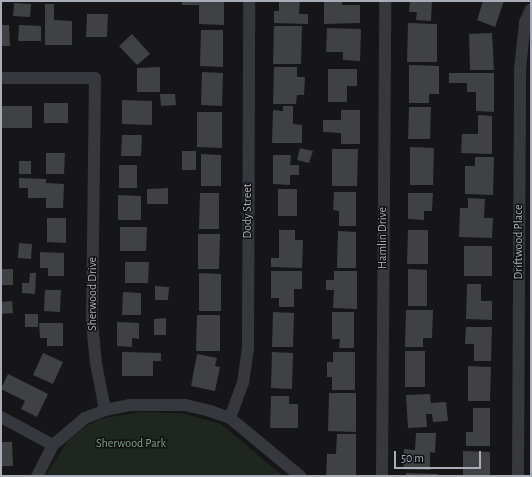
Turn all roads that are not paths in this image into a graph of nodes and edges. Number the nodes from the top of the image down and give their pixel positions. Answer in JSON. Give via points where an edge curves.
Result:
{"nodes":[{"id":1,"x":249,"y":1,"type":"edge"},
{"id":2,"x":385,"y":1,"type":"edge"},
{"id":3,"x":531,"y":9,"type":"edge"},
{"id":4,"x":1,"y":78,"type":"edge"},
{"id":5,"x":105,"y":410,"type":"junction"},
{"id":6,"x":1,"y":417,"type":"edge"},
{"id":7,"x":230,"y":418,"type":"junction"},
{"id":8,"x":53,"y":445,"type":"junction"},
{"id":9,"x":37,"y":476,"type":"edge"},
{"id":10,"x":300,"y":476,"type":"edge"},
{"id":11,"x":382,"y":476,"type":"edge"},
{"id":12,"x":518,"y":476,"type":"edge"}],
"edges":[{"from":1,"to":7,"type":"street","name":"Dody Street","via":[[248,348],[243,383]]},
{"from":2,"to":11,"type":"street","name":"Hamlin Drive"},
{"from":3,"to":12,"type":"street","name":"Driftwood Place","via":[[525,22],[520,70]]},
{"from":4,"to":5,"type":"street","name":"Sherwood Drive","via":[[95,78],[92,323]]},
{"from":5,"to":7,"type":"street","via":[[130,405],[185,405]]},
{"from":5,"to":8,"type":"street","via":[[80,422]]},
{"from":6,"to":8,"type":"street"},
{"from":7,"to":10,"type":"street"},
{"from":8,"to":9,"type":"street"}]}
